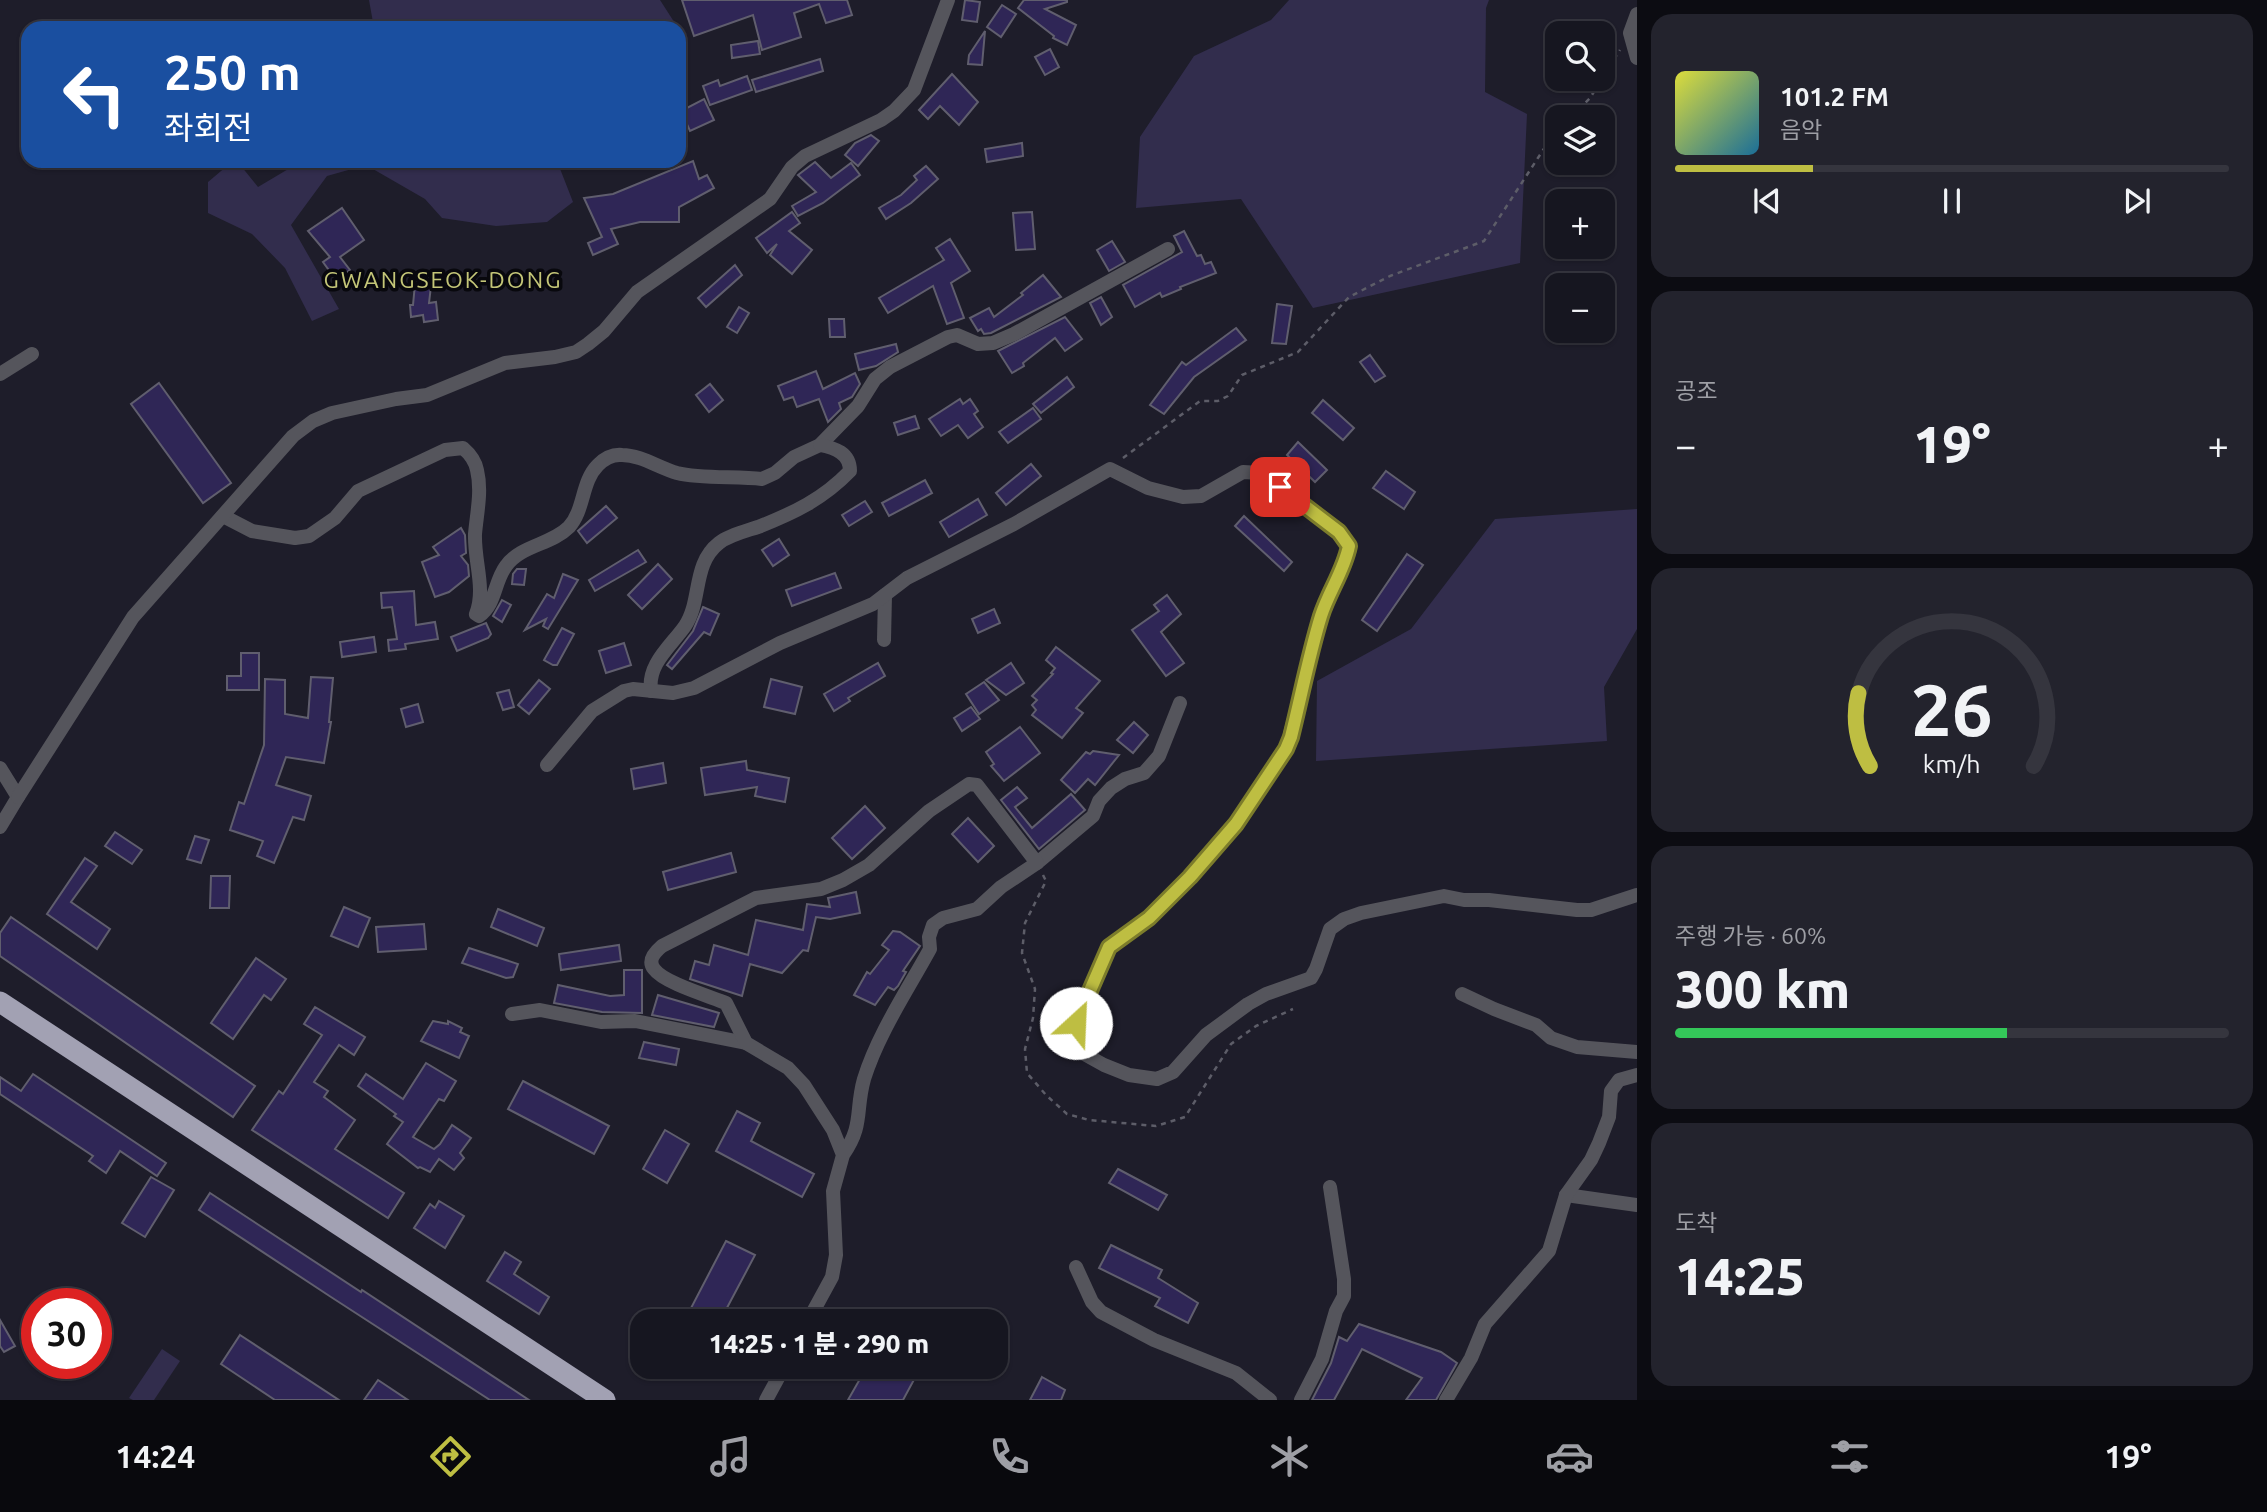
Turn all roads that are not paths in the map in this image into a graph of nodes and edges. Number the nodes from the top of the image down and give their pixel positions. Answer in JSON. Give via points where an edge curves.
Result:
{"nodes":[{"id":1,"x":948,"y":0,"type":"edge"},
{"id":2,"x":1637,"y":14,"type":"edge"},
{"id":3,"x":1637,"y":58,"type":"edge"},
{"id":4,"x":1168,"y":248,"type":"dead end"},
{"id":5,"x":32,"y":355,"type":"dead end"},
{"id":6,"x":0,"y":374,"type":"edge"},
{"id":7,"x":820,"y":445,"type":"junction"},
{"id":8,"x":223,"y":516,"type":"junction"},
{"id":9,"x":885,"y":595,"type":"junction"},
{"id":10,"x":884,"y":640,"type":"dead end"},
{"id":11,"x":651,"y":691,"type":"junction"},
{"id":12,"x":1180,"y":703,"type":"dead end"},
{"id":13,"x":547,"y":765,"type":"dead end"},
{"id":14,"x":0,"y":768,"type":"edge"},
{"id":15,"x":18,"y":797,"type":"junction"},
{"id":16,"x":0,"y":827,"type":"edge"},
{"id":17,"x":1037,"y":863,"type":"junction"},
{"id":18,"x":1637,"y":895,"type":"edge"},
{"id":19,"x":1462,"y":993,"type":"dead end"},
{"id":20,"x":0,"y":1002,"type":"edge"},
{"id":21,"x":512,"y":1014,"type":"dead end"},
{"id":22,"x":746,"y":1043,"type":"junction"},
{"id":23,"x":1637,"y":1052,"type":"edge"},
{"id":24,"x":1637,"y":1075,"type":"edge"},
{"id":25,"x":843,"y":1155,"type":"junction"},
{"id":26,"x":1330,"y":1187,"type":"dead end"},
{"id":27,"x":1566,"y":1195,"type":"junction"},
{"id":28,"x":1637,"y":1205,"type":"edge"},
{"id":29,"x":1076,"y":1267,"type":"dead end"},
{"id":30,"x":815,"y":1309,"type":"edge"},
{"id":31,"x":777,"y":1379,"type":"edge"},
{"id":32,"x":605,"y":1400,"type":"edge"},
{"id":33,"x":766,"y":1400,"type":"edge"},
{"id":34,"x":1270,"y":1400,"type":"edge"},
{"id":35,"x":1301,"y":1400,"type":"edge"},
{"id":36,"x":1446,"y":1400,"type":"edge"}],
"edges":[{"from":1,"to":8,"type":"street","via":[[914,90],[894,111],[798,162],[770,199],[637,292],[588,344],[555,357],[505,363],[427,395],[352,408],[313,421],[293,436]]},
{"from":2,"to":3,"type":"street","via":[[1630,33]]},
{"from":4,"to":7,"type":"street","via":[[1014,334],[983,345],[957,335],[948,337],[890,367]]},
{"from":5,"to":6,"type":"street"},
{"from":7,"to":8,"type":"street","via":[[762,479],[679,474],[635,457],[620,454],[606,458],[589,478],[581,508],[568,528],[505,566],[490,606],[479,616],[475,534],[480,481],[472,456],[463,448],[445,450],[359,491],[335,518],[309,536],[252,531]]},
{"from":7,"to":11,"type":"street","via":[[845,455],[850,471],[832,490],[809,503],[719,542],[703,562],[693,613],[656,662],[649,682]]},
{"from":8,"to":15,"type":"street","via":[[133,617]]},
{"from":9,"to":10,"type":"street"},
{"from":9,"to":11,"type":"street","via":[[694,688],[673,693]]},
{"from":9,"to":18,"type":"street","via":[[907,578],[1110,469],[1148,488],[1183,497],[1201,496],[1244,472],[1261,472],[1339,532],[1349,546],[1321,616],[1286,749],[1236,824],[1190,877],[1149,918],[1109,947],[1076,1023],[1074,1033],[1086,1055],[1129,1075],[1166,1077],[1206,1035],[1240,1009],[1311,978],[1330,929],[1344,919],[1444,896],[1591,910]]},
{"from":11,"to":13,"type":"street","via":[[624,691],[592,711]]},
{"from":12,"to":17,"type":"street","via":[[1159,757],[1144,773],[1111,788],[1093,816]]},
{"from":14,"to":15,"type":"street"},
{"from":15,"to":16,"type":"street"},
{"from":17,"to":22,"type":"street","via":[[977,785],[969,784],[929,811],[869,865],[843,880],[821,889],[756,898],[653,954],[654,970],[665,978],[726,1003]]},
{"from":17,"to":25,"type":"street","via":[[977,909],[933,925],[930,949],[864,1079],[859,1124]]},
{"from":19,"to":23,"type":"street","via":[[1536,1025],[1551,1038],[1577,1046]]},
{"from":20,"to":32,"type":"highway"},
{"from":21,"to":22,"type":"street","via":[[540,1010],[601,1022],[635,1021]]},
{"from":22,"to":25,"type":"street","via":[[789,1068],[804,1085]]},
{"from":24,"to":27,"type":"street","via":[[1619,1080],[1611,1091],[1600,1143]]},
{"from":25,"to":30,"type":"street","via":[[833,1191],[836,1255],[832,1277]]},
{"from":26,"to":35,"type":"street","via":[[1344,1296],[1322,1359]]},
{"from":27,"to":28,"type":"street"},
{"from":27,"to":36,"type":"street","via":[[1549,1251],[1485,1324]]},
{"from":29,"to":34,"type":"street","via":[[1101,1312],[1154,1340],[1236,1373]]},
{"from":31,"to":33,"type":"street"}]}
